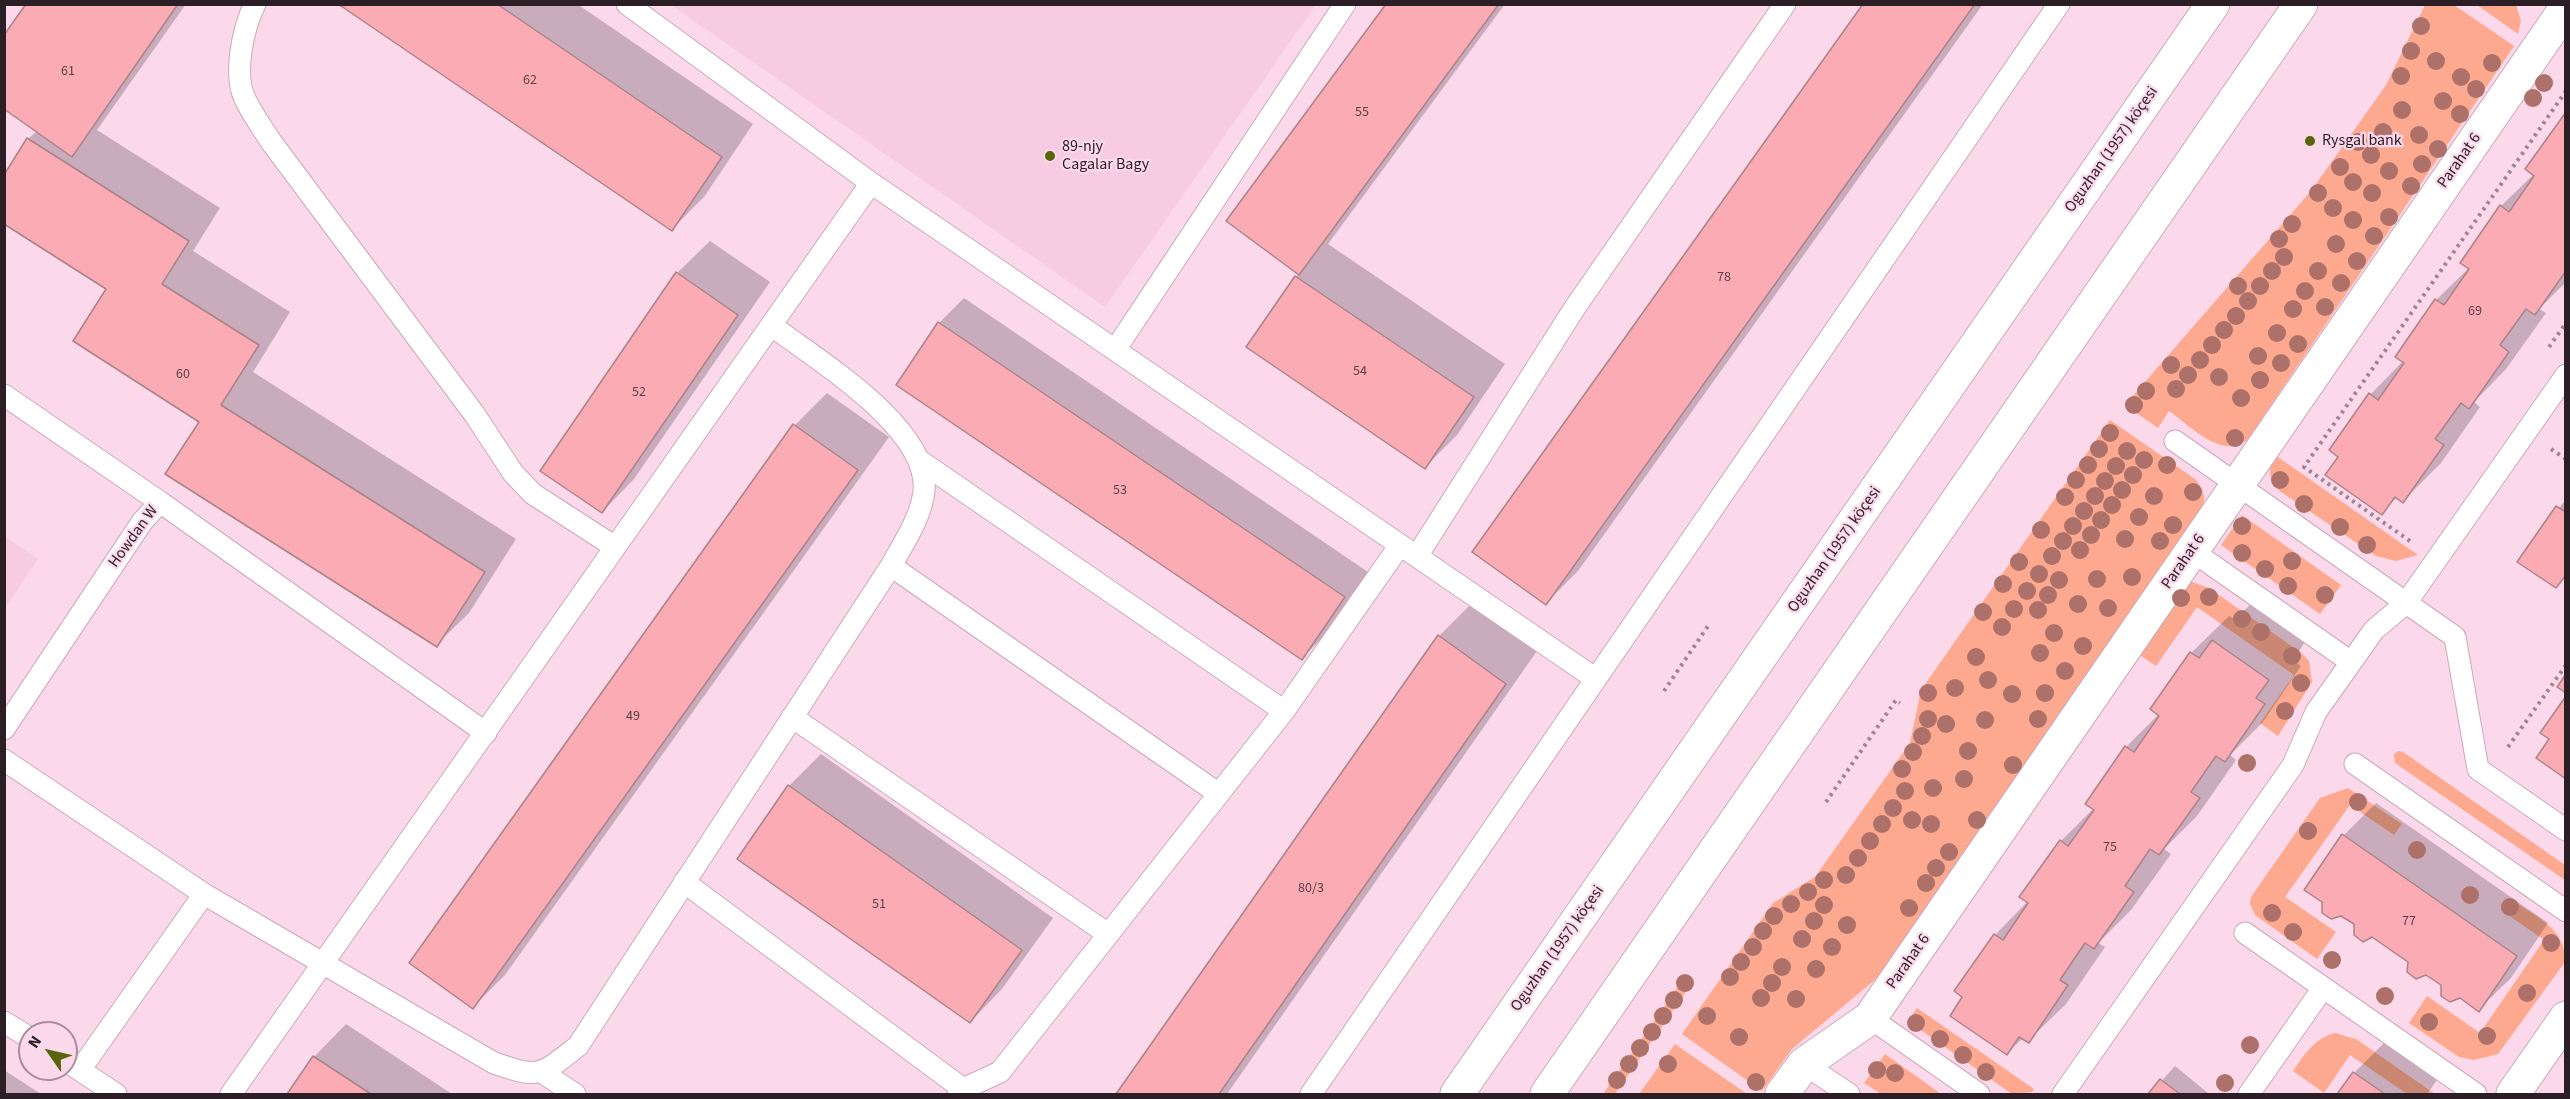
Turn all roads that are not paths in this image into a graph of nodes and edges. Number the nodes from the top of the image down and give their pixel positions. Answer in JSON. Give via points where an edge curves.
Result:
{"nodes":[{"id":1,"x":255,"y":4,"type":"edge"},
{"id":2,"x":627,"y":4,"type":"edge"},
{"id":3,"x":1345,"y":4,"type":"edge"},
{"id":4,"x":1785,"y":4,"type":"edge"},
{"id":5,"x":2059,"y":4,"type":"edge"},
{"id":6,"x":2213,"y":4,"type":"edge"},
{"id":7,"x":2301,"y":4,"type":"edge"},
{"id":8,"x":2565,"y":8,"type":"edge"},
{"id":9,"x":870,"y":183,"type":"junction"},
{"id":10,"x":771,"y":325,"type":"junction"},
{"id":11,"x":1115,"y":350,"type":"junction"},
{"id":12,"x":2564,"y":382,"type":"edge"},
{"id":13,"x":4,"y":395,"type":"edge"},
{"id":14,"x":2175,"y":441,"type":"dead end"},
{"id":15,"x":920,"y":461,"type":"junction"},
{"id":16,"x":2237,"y":485,"type":"junction"},
{"id":17,"x":160,"y":502,"type":"junction"},
{"id":18,"x":615,"y":548,"type":"junction"},
{"id":19,"x":1408,"y":550,"type":"junction"},
{"id":20,"x":2192,"y":551,"type":"junction"},
{"id":21,"x":891,"y":566,"type":"junction"},
{"id":22,"x":2406,"y":603,"type":"junction"},
{"id":23,"x":2352,"y":662,"type":"junction"},
{"id":24,"x":1596,"y":679,"type":"junction"},
{"id":25,"x":1284,"y":711,"type":"junction"},
{"id":26,"x":792,"y":717,"type":"junction"},
{"id":27,"x":4,"y":729,"type":"edge"},
{"id":28,"x":486,"y":733,"type":"junction"},
{"id":29,"x":4,"y":760,"type":"edge"},
{"id":30,"x":2355,"y":764,"type":"dead end"},
{"id":31,"x":1219,"y":794,"type":"junction"},
{"id":32,"x":2565,"y":830,"type":"edge"},
{"id":33,"x":684,"y":882,"type":"junction"},
{"id":34,"x":204,"y":894,"type":"junction"},
{"id":35,"x":2565,"y":911,"type":"edge"},
{"id":36,"x":1108,"y":933,"type":"junction"},
{"id":37,"x":2245,"y":933,"type":"dead end"},
{"id":38,"x":323,"y":964,"type":"junction"},
{"id":39,"x":2323,"y":988,"type":"junction"},
{"id":40,"x":1870,"y":1018,"type":"junction"},
{"id":41,"x":2565,"y":1018,"type":"edge"},
{"id":42,"x":4,"y":1022,"type":"edge"},
{"id":43,"x":18,"y":1031,"type":"edge"},
{"id":44,"x":78,"y":1058,"type":"edge"},
{"id":45,"x":1804,"y":1064,"type":"junction"},
{"id":46,"x":78,"y":1068,"type":"edge"},
{"id":47,"x":543,"y":1073,"type":"junction"},
{"id":48,"x":961,"y":1092,"type":"edge"},
{"id":49,"x":116,"y":1095,"type":"edge"},
{"id":50,"x":231,"y":1095,"type":"edge"},
{"id":51,"x":575,"y":1095,"type":"edge"},
{"id":52,"x":1311,"y":1095,"type":"edge"},
{"id":53,"x":1457,"y":1095,"type":"edge"},
{"id":54,"x":1547,"y":1095,"type":"edge"},
{"id":55,"x":1782,"y":1095,"type":"edge"},
{"id":56,"x":1848,"y":1095,"type":"edge"},
{"id":57,"x":1979,"y":1095,"type":"edge"},
{"id":58,"x":2063,"y":1095,"type":"edge"},
{"id":59,"x":2249,"y":1095,"type":"edge"},
{"id":60,"x":2476,"y":1095,"type":"edge"},
{"id":61,"x":2513,"y":1095,"type":"edge"}],
"edges":[{"from":1,"to":18,"type":"lane","via":[[246,23],[240,53],[243,97],[272,143],[468,406],[513,473],[533,494]]},
{"from":2,"to":9,"type":"lane"},
{"from":3,"to":11,"type":"lane"},
{"from":4,"to":19,"type":"lane"},
{"from":5,"to":24,"type":"lane"},
{"from":6,"to":53,"type":"main road","name":"Oguzhan (1957) köçesi"},
{"from":7,"to":54,"type":"main road"},
{"from":8,"to":16,"type":"main road","name":"Parahat 6"},
{"from":9,"to":10,"type":"lane"},
{"from":9,"to":11,"type":"lane"},
{"from":10,"to":15,"type":"lane","via":[[859,392],[898,428]]},
{"from":10,"to":18,"type":"lane"},
{"from":11,"to":19,"type":"lane"},
{"from":12,"to":22,"type":"lane"},
{"from":13,"to":17,"type":"lane","name":"Howdan W"},
{"from":14,"to":16,"type":"lane"},
{"from":15,"to":21,"type":"lane","via":[[924,489],[918,516]]},
{"from":15,"to":25,"type":"lane"},
{"from":16,"to":20,"type":"main road","name":"Parahat 6"},
{"from":16,"to":22,"type":"lane"},
{"from":17,"to":27,"type":"lane","name":"Howdan W","via":[[142,522]]},
{"from":17,"to":28,"type":"lane"},
{"from":18,"to":28,"type":"lane"},
{"from":19,"to":24,"type":"lane"},
{"from":19,"to":25,"type":"lane"},
{"from":20,"to":23,"type":"lane"},
{"from":20,"to":40,"type":"main road","name":"Parahat 6"},
{"from":21,"to":26,"type":"lane"},
{"from":21,"to":31,"type":"lane"},
{"from":22,"to":23,"type":"lane","via":[[2374,630]]},
{"from":22,"to":32,"type":"lane","via":[[2455,637],[2478,769]]},
{"from":23,"to":58,"type":"lane","via":[[2316,712],[2293,765]]},
{"from":24,"to":52,"type":"lane"},
{"from":25,"to":31,"type":"lane"},
{"from":26,"to":33,"type":"lane"},
{"from":26,"to":36,"type":"lane"},
{"from":28,"to":38,"type":"lane"},
{"from":29,"to":34,"type":"lane"},
{"from":30,"to":35,"type":"lane"},
{"from":31,"to":36,"type":"lane"},
{"from":33,"to":47,"type":"lane","via":[[578,1046]]},
{"from":33,"to":48,"type":"lane"},
{"from":34,"to":38,"type":"lane"},
{"from":34,"to":44,"type":"lane"},
{"from":36,"to":48,"type":"lane","via":[[1000,1072]]},
{"from":37,"to":39,"type":"lane"},
{"from":38,"to":47,"type":"lane","via":[[494,1063],[527,1074]]},
{"from":38,"to":50,"type":"lane"},
{"from":39,"to":59,"type":"lane"},
{"from":39,"to":60,"type":"lane"},
{"from":40,"to":45,"type":"main road","name":"Parahat 6"},
{"from":40,"to":57,"type":"lane"},
{"from":41,"to":61,"type":"main road"},
{"from":42,"to":43,"type":"lane"},
{"from":45,"to":55,"type":"main road","name":"Parahat 6"},
{"from":45,"to":56,"type":"lane"},
{"from":46,"to":49,"type":"lane"},
{"from":47,"to":51,"type":"lane"}]}
